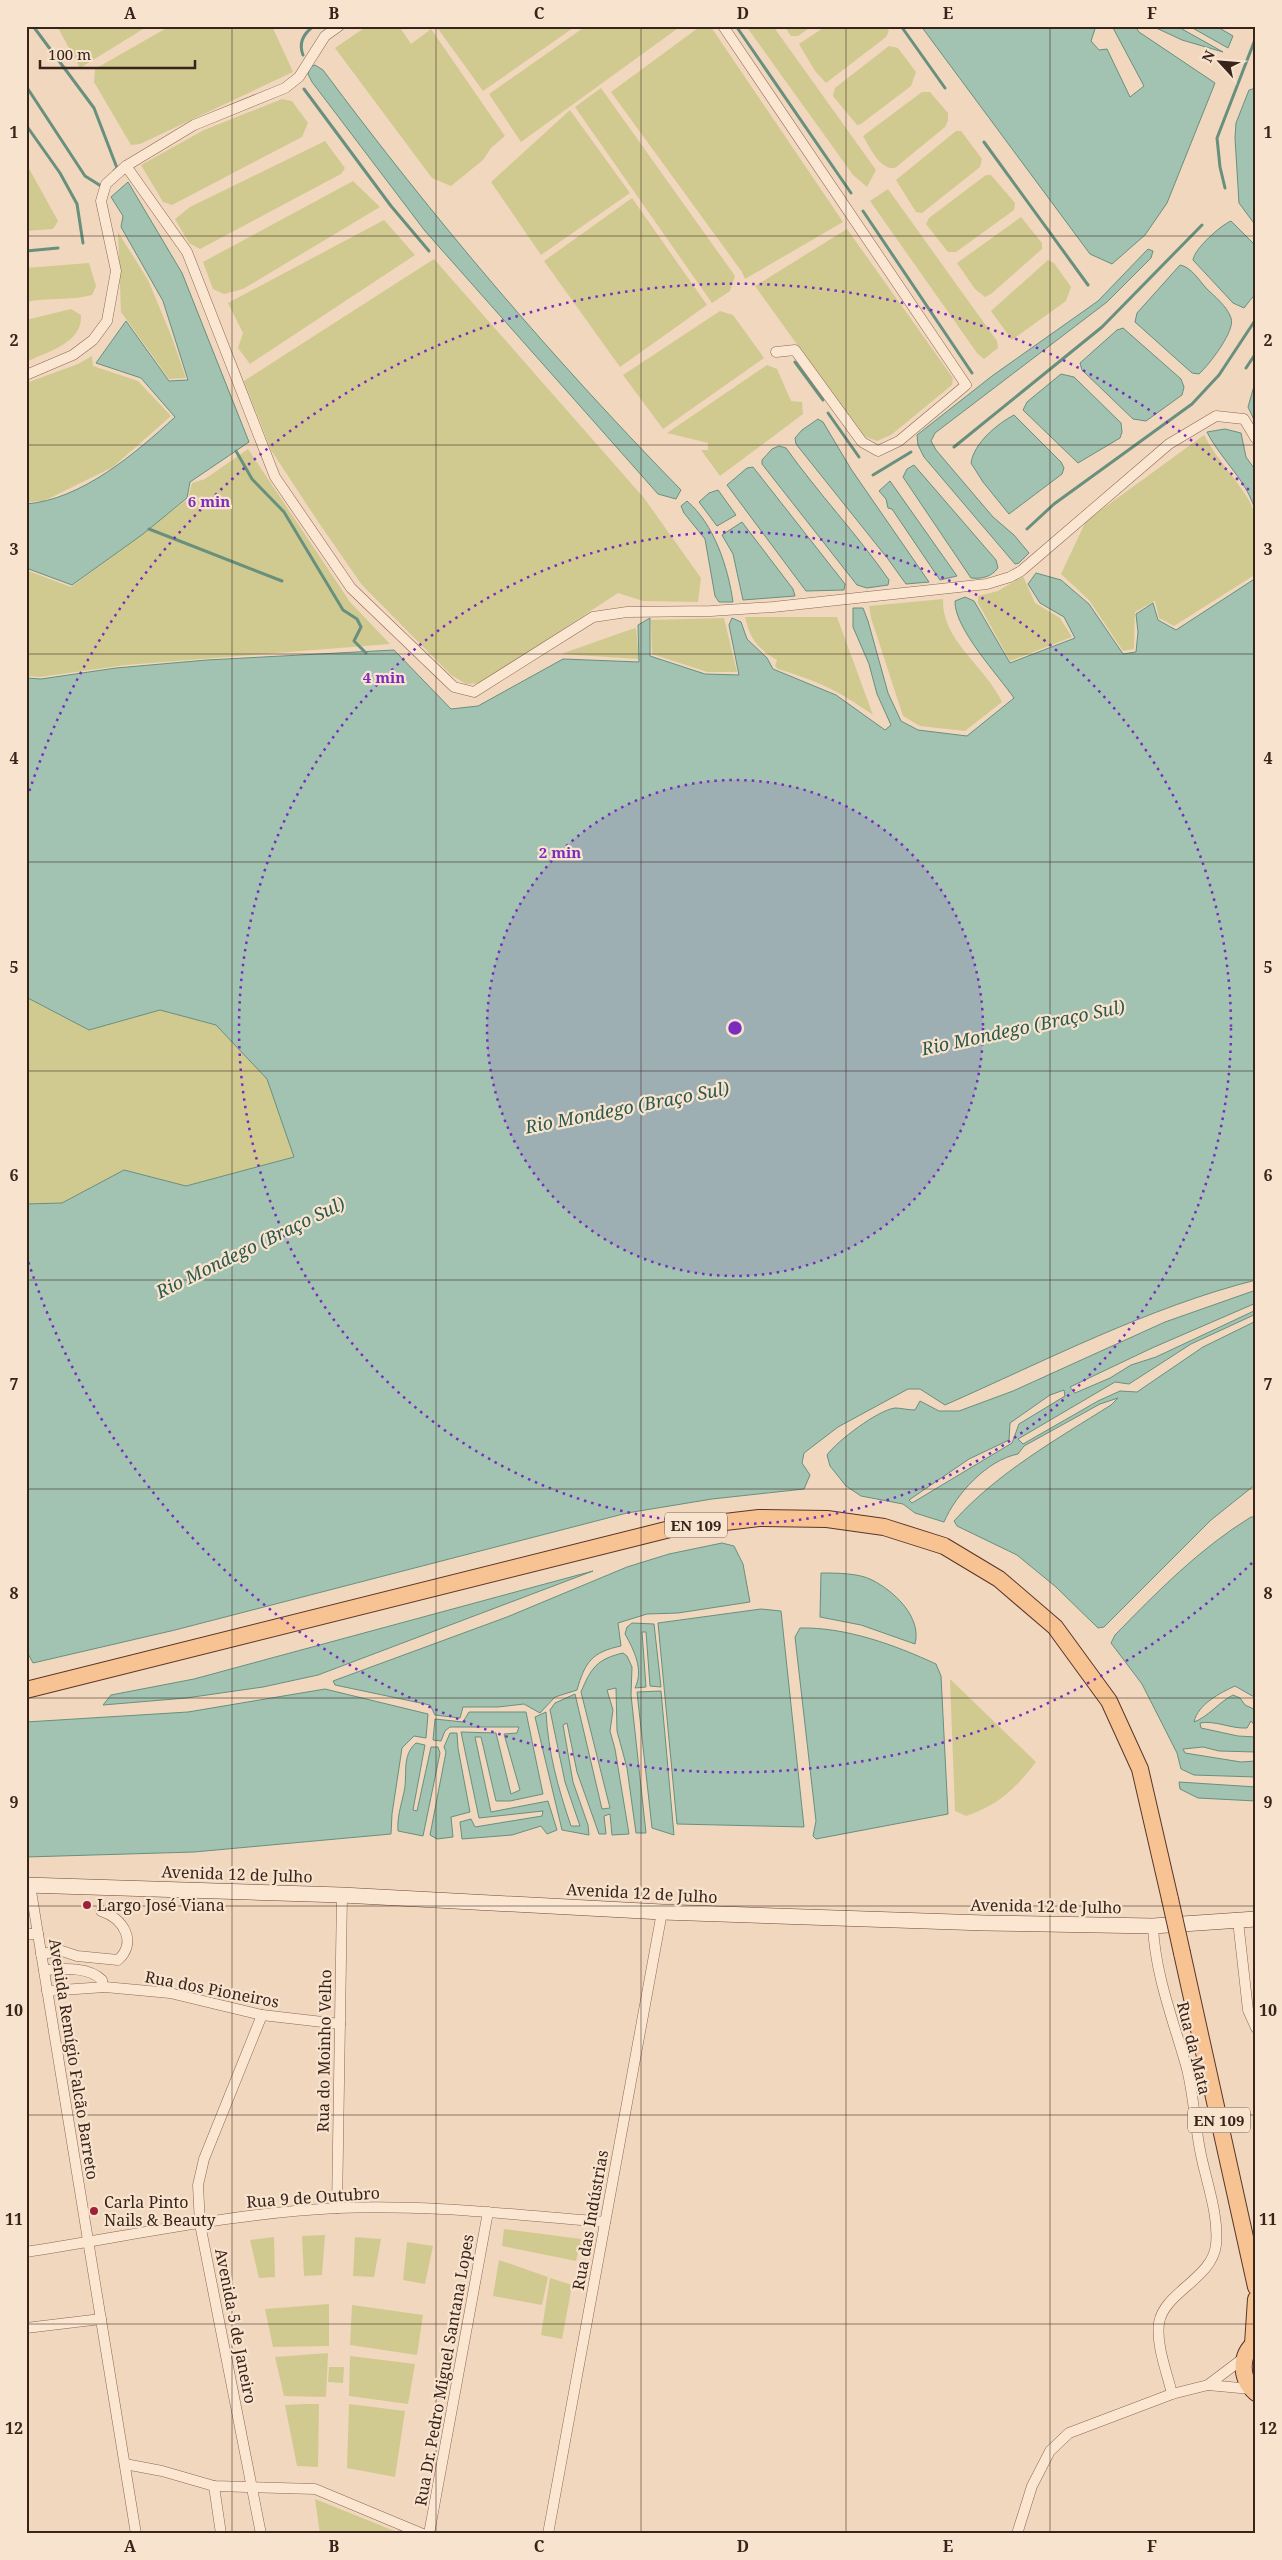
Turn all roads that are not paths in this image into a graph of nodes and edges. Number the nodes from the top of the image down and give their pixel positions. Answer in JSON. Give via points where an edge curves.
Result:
{"nodes":[{"id":1,"x":339,"y":26,"type":"edge"},
{"id":2,"x":723,"y":26,"type":"edge"},
{"id":3,"x":126,"y":166,"type":"junction"},
{"id":4,"x":776,"y":352,"type":"dead end"},
{"id":5,"x":26,"y":375,"type":"edge"},
{"id":6,"x":1256,"y":439,"type":"edge"},
{"id":7,"x":26,"y":1690,"type":"edge"},
{"id":8,"x":28,"y":1885,"type":"edge"},
{"id":9,"x":342,"y":1895,"type":"junction"},
{"id":10,"x":101,"y":1911,"type":"dead end"},
{"id":11,"x":662,"y":1912,"type":"junction"},
{"id":12,"x":1256,"y":1919,"type":"edge"},
{"id":13,"x":1238,"y":1921,"type":"junction"},
{"id":14,"x":1153,"y":1926,"type":"junction"},
{"id":15,"x":26,"y":1934,"type":"edge"},
{"id":16,"x":38,"y":1934,"type":"junction"},
{"id":17,"x":41,"y":1954,"type":"junction"},
{"id":18,"x":44,"y":1970,"type":"junction"},
{"id":19,"x":102,"y":1987,"type":"junction"},
{"id":20,"x":48,"y":1992,"type":"junction"},
{"id":21,"x":262,"y":2015,"type":"junction"},
{"id":22,"x":340,"y":2024,"type":"junction"},
{"id":23,"x":1256,"y":2028,"type":"edge"},
{"id":24,"x":337,"y":2208,"type":"junction"},
{"id":25,"x":488,"y":2212,"type":"junction"},
{"id":26,"x":605,"y":2222,"type":"junction"},
{"id":27,"x":200,"y":2224,"type":"junction"},
{"id":28,"x":88,"y":2242,"type":"junction"},
{"id":29,"x":26,"y":2252,"type":"edge"},
{"id":30,"x":1256,"y":2287,"type":"edge"},
{"id":31,"x":1256,"y":2299,"type":"edge"},
{"id":32,"x":101,"y":2320,"type":"junction"},
{"id":33,"x":26,"y":2328,"type":"edge"},
{"id":34,"x":1251,"y":2348,"type":"edge"},
{"id":35,"x":1208,"y":2385,"type":"junction"},
{"id":36,"x":1253,"y":2391,"type":"edge"},
{"id":37,"x":1172,"y":2394,"type":"junction"},
{"id":38,"x":125,"y":2464,"type":"junction"},
{"id":39,"x":214,"y":2486,"type":"junction"},
{"id":40,"x":252,"y":2488,"type":"junction"},
{"id":41,"x":136,"y":2534,"type":"edge"},
{"id":42,"x":221,"y":2534,"type":"edge"},
{"id":43,"x":261,"y":2534,"type":"edge"},
{"id":44,"x":424,"y":2534,"type":"edge"},
{"id":45,"x":429,"y":2534,"type":"edge"},
{"id":46,"x":548,"y":2534,"type":"edge"},
{"id":47,"x":1017,"y":2534,"type":"edge"}],
"edges":[{"from":1,"to":3,"type":"street","via":[[325,36],[299,77],[285,88],[194,125]]},
{"from":2,"to":4,"type":"street","via":[[966,385],[899,441],[878,451],[862,442],[795,350]]},
{"from":3,"to":5,"type":"street","via":[[106,184],[101,201],[116,271],[107,321],[93,340],[73,355]]},
{"from":3,"to":6,"type":"street","via":[[187,252],[275,476],[351,588],[454,687],[474,692],[593,617],[627,612],[773,607],[988,584],[1021,571],[1169,444],[1216,416],[1244,419]]},
{"from":7,"to":30,"type":"main road","number":"EN 109","bridge":true,"via":[[674,1528],[760,1518],[826,1519],[884,1527],[944,1546],[999,1579],[1055,1627],[1109,1701],[1140,1768]]},
{"from":8,"to":9,"type":"main road","name":"Avenida 12 de Julho"},
{"from":8,"to":16,"type":"street","name":"Avenida Remígio Falcão Barreto"},
{"from":9,"to":11,"type":"main road","name":"Avenida 12 de Julho"},
{"from":9,"to":22,"type":"street","name":"Rua do Moinho Velho"},
{"from":10,"to":17,"type":"street","via":[[111,1914],[119,1922],[128,1940],[127,1950],[118,1960],[77,1956],[62,1951]]},
{"from":11,"to":14,"type":"main road","name":"Avenida 12 de Julho"},
{"from":11,"to":26,"type":"street","name":"Rua das Indústrias"},
{"from":12,"to":13,"type":"main road","name":"Avenida 12 de Julho"},
{"from":13,"to":14,"type":"main road","name":"Avenida 12 de Julho"},
{"from":13,"to":23,"type":"street","via":[[1248,2010]]},
{"from":14,"to":37,"type":"street","name":"Rua da Mata","via":[[1154,1953],[1187,2072],[1217,2229],[1215,2248],[1206,2268],[1169,2304],[1159,2322],[1160,2342]]},
{"from":15,"to":16,"type":"street"},
{"from":16,"to":17,"type":"street","name":"Avenida Remígio Falcão Barreto"},
{"from":17,"to":18,"type":"street","name":"Avenida Remígio Falcão Barreto"},
{"from":18,"to":19,"type":"street","via":[[93,1972],[102,1980]]},
{"from":18,"to":20,"type":"street","name":"Avenida Remígio Falcão Barreto"},
{"from":19,"to":20,"type":"street","name":"Rua dos Pioneiros"},
{"from":19,"to":21,"type":"street","name":"Rua dos Pioneiros","via":[[170,1993]]},
{"from":20,"to":28,"type":"street","name":"Avenida Remígio Falcão Barreto"},
{"from":21,"to":22,"type":"street","name":"Rua dos Pioneiros"},
{"from":21,"to":27,"type":"street","name":"Avenida 5 de Janeiro","via":[[204,2159],[198,2185]]},
{"from":22,"to":24,"type":"street","name":"Rua do Moinho Velho"},
{"from":24,"to":25,"type":"street","name":"Rua 9 de Outubro","via":[[395,2206]]},
{"from":24,"to":27,"type":"street","name":"Rua 9 de Outubro","via":[[266,2213]]},
{"from":25,"to":26,"type":"street","name":"Rua 9 de Outubro"},
{"from":25,"to":45,"type":"street","name":"Rua Dr. Pedro Miguel Santana Lopes"},
{"from":26,"to":46,"type":"street","name":"Rua das Indústrias"},
{"from":27,"to":28,"type":"street","name":"Rua 9 de Outubro"},
{"from":27,"to":40,"type":"street","name":"Avenida 5 de Janeiro"},
{"from":28,"to":29,"type":"street","name":"Rua 9 de Outubro"},
{"from":28,"to":32,"type":"street","name":"Avenida Remígio Falcão Barreto"},
{"from":31,"to":34,"type":"main road"},
{"from":32,"to":33,"type":"street"},
{"from":32,"to":38,"type":"street","name":"Avenida Remígio Falcão Barreto"},
{"from":34,"to":35,"type":"street"},
{"from":34,"to":36,"type":"main road","via":[[1243,2368],[1245,2379]]},
{"from":35,"to":36,"type":"street"},
{"from":35,"to":37,"type":"street"},
{"from":37,"to":47,"type":"street","via":[[1069,2433],[1050,2451],[1032,2486]]},
{"from":38,"to":39,"type":"street"},
{"from":38,"to":41,"type":"street","name":"Avenida Remígio Falcão Barreto"},
{"from":39,"to":40,"type":"street"},
{"from":39,"to":42,"type":"street"},
{"from":40,"to":43,"type":"street","name":"Avenida 5 de Janeiro"},
{"from":40,"to":44,"type":"street","via":[[315,2489]]}]}
